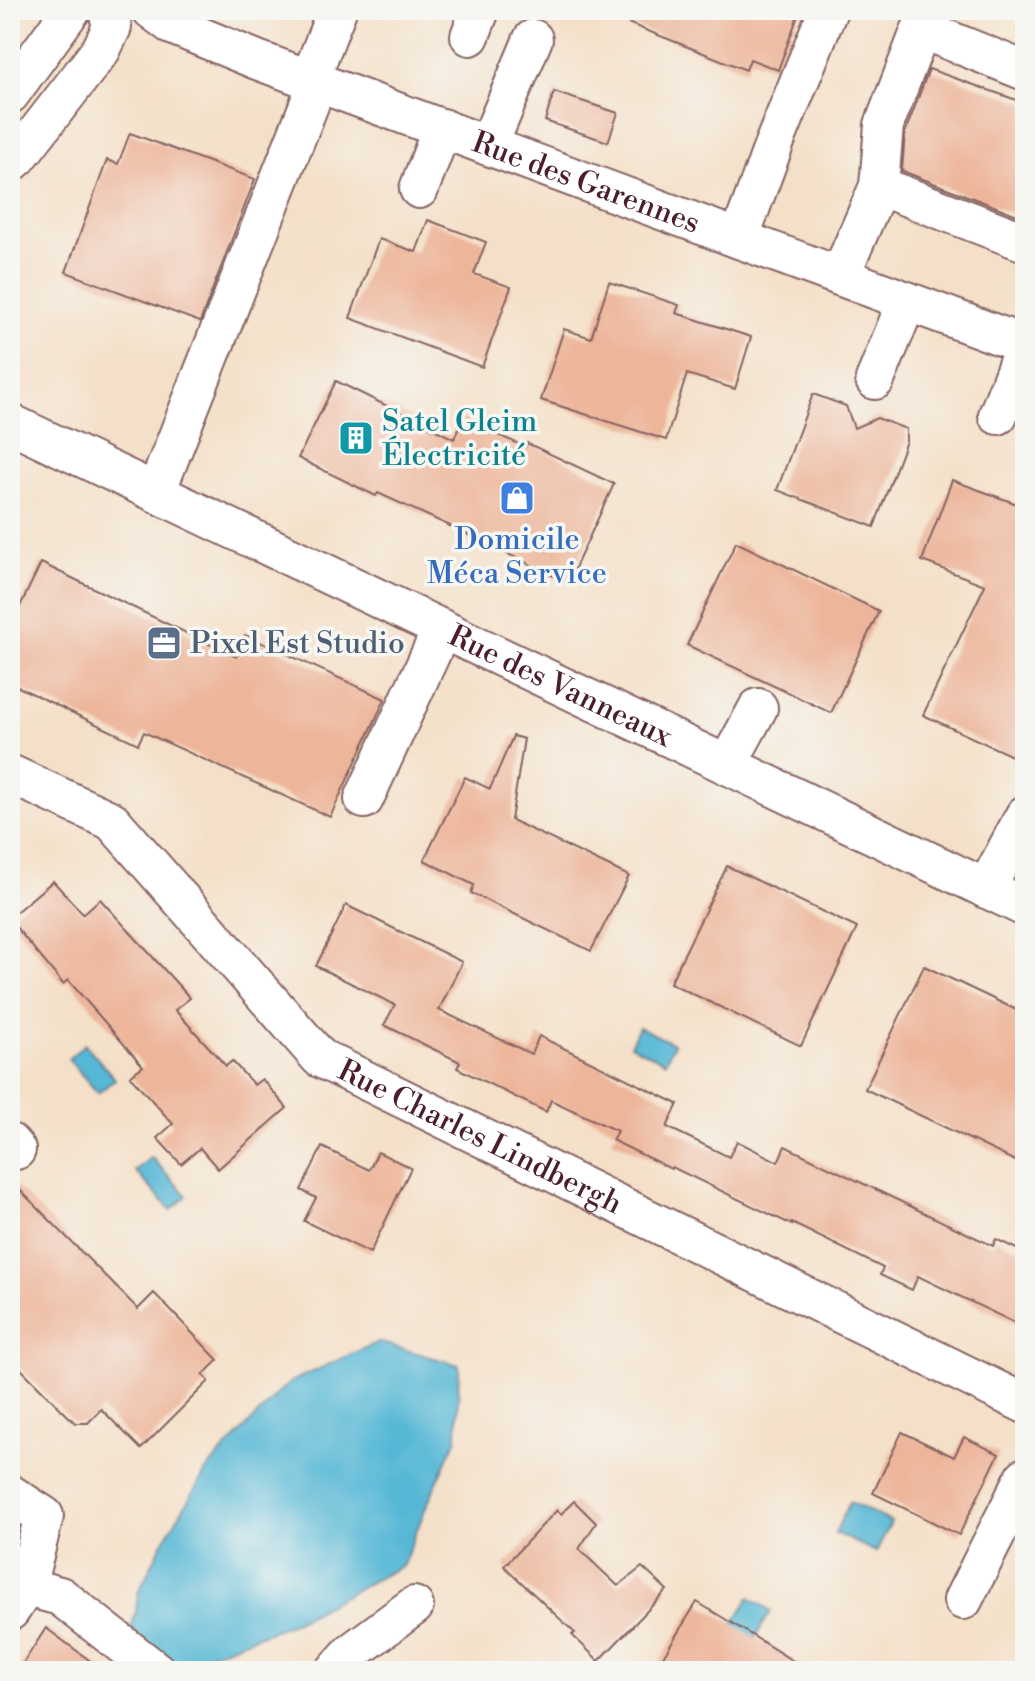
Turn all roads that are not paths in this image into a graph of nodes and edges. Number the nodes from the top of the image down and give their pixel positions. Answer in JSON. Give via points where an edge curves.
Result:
{"nodes":[{"id":1,"x":71,"y":10,"type":"edge"},
{"id":2,"x":108,"y":10,"type":"edge"},
{"id":3,"x":152,"y":10,"type":"edge"},
{"id":4,"x":337,"y":10,"type":"edge"},
{"id":5,"x":828,"y":10,"type":"edge"},
{"id":6,"x":533,"y":39,"type":"dead end"},
{"id":7,"x":1025,"y":71,"type":"edge"},
{"id":8,"x":314,"y":81,"type":"junction"},
{"id":9,"x":10,"y":94,"type":"edge"},
{"id":10,"x":442,"y":128,"type":"junction"},
{"id":11,"x":488,"y":146,"type":"junction"},
{"id":12,"x":10,"y":164,"type":"edge"},
{"id":13,"x":879,"y":186,"type":"junction"},
{"id":14,"x":419,"y":189,"type":"dead end"},
{"id":15,"x":739,"y":239,"type":"junction"},
{"id":16,"x":1025,"y":242,"type":"edge"},
{"id":17,"x":840,"y":276,"type":"junction"},
{"id":18,"x":907,"y":301,"type":"junction"},
{"id":19,"x":1025,"y":345,"type":"edge"},
{"id":20,"x":875,"y":380,"type":"dead end"},
{"id":21,"x":998,"y":415,"type":"dead end"},
{"id":22,"x":15,"y":437,"type":"edge"},
{"id":23,"x":156,"y":492,"type":"junction"},
{"id":24,"x":442,"y":629,"type":"junction"},
{"id":25,"x":758,"y":708,"type":"dead end"},
{"id":26,"x":727,"y":765,"type":"junction"},
{"id":27,"x":10,"y":774,"type":"edge"},
{"id":28,"x":364,"y":799,"type":"dead end"},
{"id":29,"x":1025,"y":815,"type":"edge"},
{"id":30,"x":986,"y":889,"type":"junction"},
{"id":31,"x":1025,"y":907,"type":"edge"},
{"id":32,"x":1025,"y":1404,"type":"edge"},
{"id":33,"x":1025,"y":1477,"type":"edge"},
{"id":34,"x":10,"y":1494,"type":"edge"},
{"id":35,"x":18,"y":1599,"type":"edge"},
{"id":36,"x":963,"y":1600,"type":"dead end"},
{"id":37,"x":414,"y":1606,"type":"dead end"},
{"id":38,"x":156,"y":1671,"type":"edge"},
{"id":39,"x":335,"y":1671,"type":"edge"}],
"edges":[{"from":1,"to":9,"type":"street"},
{"from":2,"to":12,"type":"street","via":[[112,27],[101,50]]},
{"from":3,"to":8,"type":"street","name":"Rue des Garennes","via":[[172,25]]},
{"from":4,"to":8,"type":"street"},
{"from":5,"to":15,"type":"street"},
{"from":6,"to":11,"type":"street"},
{"from":7,"to":13,"type":"street","via":[[921,29],[884,125]]},
{"from":8,"to":10,"type":"street","name":"Rue des Garennes"},
{"from":8,"to":23,"type":"street"},
{"from":10,"to":11,"type":"street","name":"Rue des Garennes"},
{"from":10,"to":14,"type":"street"},
{"from":11,"to":15,"type":"street","name":"Rue des Garennes"},
{"from":13,"to":16,"type":"street"},
{"from":13,"to":17,"type":"street"},
{"from":15,"to":17,"type":"street","name":"Rue des Garennes"},
{"from":17,"to":18,"type":"street","name":"Rue des Garennes"},
{"from":18,"to":19,"type":"street","name":"Rue des Garennes"},
{"from":18,"to":20,"type":"street"},
{"from":19,"to":21,"type":"street"},
{"from":22,"to":23,"type":"street","name":"Rue des Vanneaux"},
{"from":23,"to":24,"type":"street","name":"Rue des Vanneaux"},
{"from":24,"to":26,"type":"street","name":"Rue des Vanneaux"},
{"from":24,"to":28,"type":"street"},
{"from":25,"to":26,"type":"street"},
{"from":26,"to":30,"type":"street","name":"Rue des Vanneaux"},
{"from":27,"to":32,"type":"street","name":"Rue Charles Lindbergh","via":[[112,821],[320,1058]]},
{"from":29,"to":30,"type":"street"},
{"from":30,"to":31,"type":"street","name":"Rue des Vanneaux"},
{"from":33,"to":36,"type":"street"},
{"from":34,"to":35,"type":"street","via":[[44,1516]]},
{"from":35,"to":38,"type":"street","via":[[60,1596]]},
{"from":37,"to":39,"type":"street"}]}
